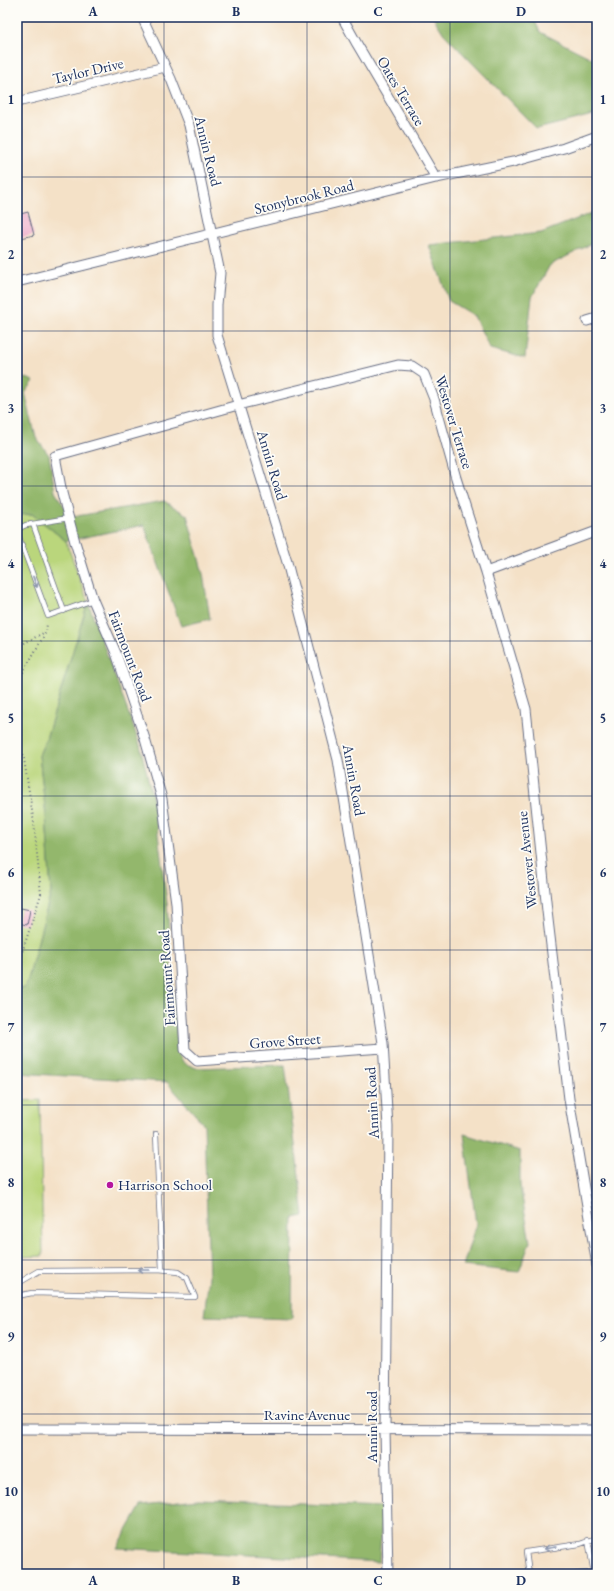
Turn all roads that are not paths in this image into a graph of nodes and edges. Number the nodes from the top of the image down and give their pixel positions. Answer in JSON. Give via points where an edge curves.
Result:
{"nodes":[{"id":1,"x":142,"y":17,"type":"edge"},
{"id":2,"x":342,"y":17,"type":"edge"},
{"id":3,"x":165,"y":67,"type":"junction"},
{"id":4,"x":17,"y":102,"type":"edge"},
{"id":5,"x":597,"y":136,"type":"edge"},
{"id":6,"x":436,"y":178,"type":"junction"},
{"id":7,"x":212,"y":234,"type":"junction"},
{"id":8,"x":17,"y":282,"type":"edge"},
{"id":9,"x":597,"y":318,"type":"edge"},
{"id":10,"x":587,"y":321,"type":"dead end"},
{"id":11,"x":238,"y":406,"type":"junction"},
{"id":12,"x":69,"y":518,"type":"junction"},
{"id":13,"x":33,"y":524,"type":"junction"},
{"id":14,"x":17,"y":529,"type":"edge"},
{"id":15,"x":17,"y":532,"type":"edge"},
{"id":16,"x":597,"y":532,"type":"edge"},
{"id":17,"x":486,"y":572,"type":"junction"},
{"id":18,"x":93,"y":600,"type":"junction"},
{"id":19,"x":64,"y":611,"type":"junction"},
{"id":20,"x":383,"y":1048,"type":"junction"},
{"id":21,"x":190,"y":1056,"type":"joint"},
{"id":22,"x":156,"y":1134,"type":"dead end"},
{"id":23,"x":597,"y":1266,"type":"edge"},
{"id":24,"x":162,"y":1270,"type":"junction"},
{"id":25,"x":17,"y":1284,"type":"edge"},
{"id":26,"x":17,"y":1296,"type":"edge"},
{"id":27,"x":17,"y":1429,"type":"edge"},
{"id":28,"x":385,"y":1429,"type":"junction"},
{"id":29,"x":597,"y":1430,"type":"edge"},
{"id":30,"x":597,"y":1538,"type":"edge"},
{"id":31,"x":588,"y":1540,"type":"junction"},
{"id":32,"x":388,"y":1574,"type":"edge"},
{"id":33,"x":529,"y":1574,"type":"edge"},
{"id":34,"x":577,"y":1574,"type":"edge"}],
"edges":[{"from":1,"to":3,"type":"street","name":"Annin Road"},
{"from":2,"to":6,"type":"street","name":"Oates Terrace"},
{"from":3,"to":4,"type":"street","name":"Taylor Drive"},
{"from":3,"to":7,"type":"street","name":"Annin Road","via":[[189,124]]},
{"from":5,"to":6,"type":"street","name":"Stonybrook Road","via":[[564,148]]},
{"from":6,"to":7,"type":"street","name":"Stonybrook Road"},
{"from":7,"to":8,"type":"street","name":"Stonybrook Road"},
{"from":7,"to":11,"type":"street","name":"Annin Road","via":[[220,273],[217,335]]},
{"from":9,"to":10,"type":"street"},
{"from":11,"to":12,"type":"street","name":"Fairmount Road","via":[[56,456]]},
{"from":11,"to":17,"type":"street","name":"Westover Terrace","via":[[398,364],[412,366],[424,374],[434,399]]},
{"from":11,"to":20,"type":"street","name":"Annin Road","via":[[287,562],[338,760]]},
{"from":12,"to":13,"type":"lane"},
{"from":12,"to":18,"type":"street","name":"Fairmount Road"},
{"from":13,"to":14,"type":"lane"},
{"from":13,"to":19,"type":"lane"},
{"from":15,"to":19,"type":"lane","one_way":true,"via":[[48,616]]},
{"from":16,"to":17,"type":"street"},
{"from":17,"to":23,"type":"street","name":"Westover Avenue","via":[[526,709],[568,1091]]},
{"from":18,"to":19,"type":"lane"},
{"from":18,"to":21,"type":"street","name":"Fairmount Road","via":[[116,653],[162,799],[176,903],[186,1050]]},
{"from":20,"to":21,"type":"street","name":"Grove Street","via":[[197,1061]]},
{"from":20,"to":28,"type":"street","name":"Annin Road","via":[[388,1127]]},
{"from":22,"to":24,"type":"lane"},
{"from":24,"to":25,"type":"lane","one_way":true,"via":[[39,1271]]},
{"from":24,"to":26,"type":"lane","via":[[178,1272],[187,1278],[195,1298],[32,1293]]},
{"from":27,"to":28,"type":"street","name":"Ravine Avenue"},
{"from":28,"to":29,"type":"street","name":"Ravine Avenue"},
{"from":28,"to":32,"type":"street","name":"Annin Road"},
{"from":30,"to":31,"type":"lane"},
{"from":31,"to":33,"type":"lane","one_way":true,"via":[[580,1544],[526,1552]]},
{"from":31,"to":34,"type":"lane","via":[[594,1572]]}]}
